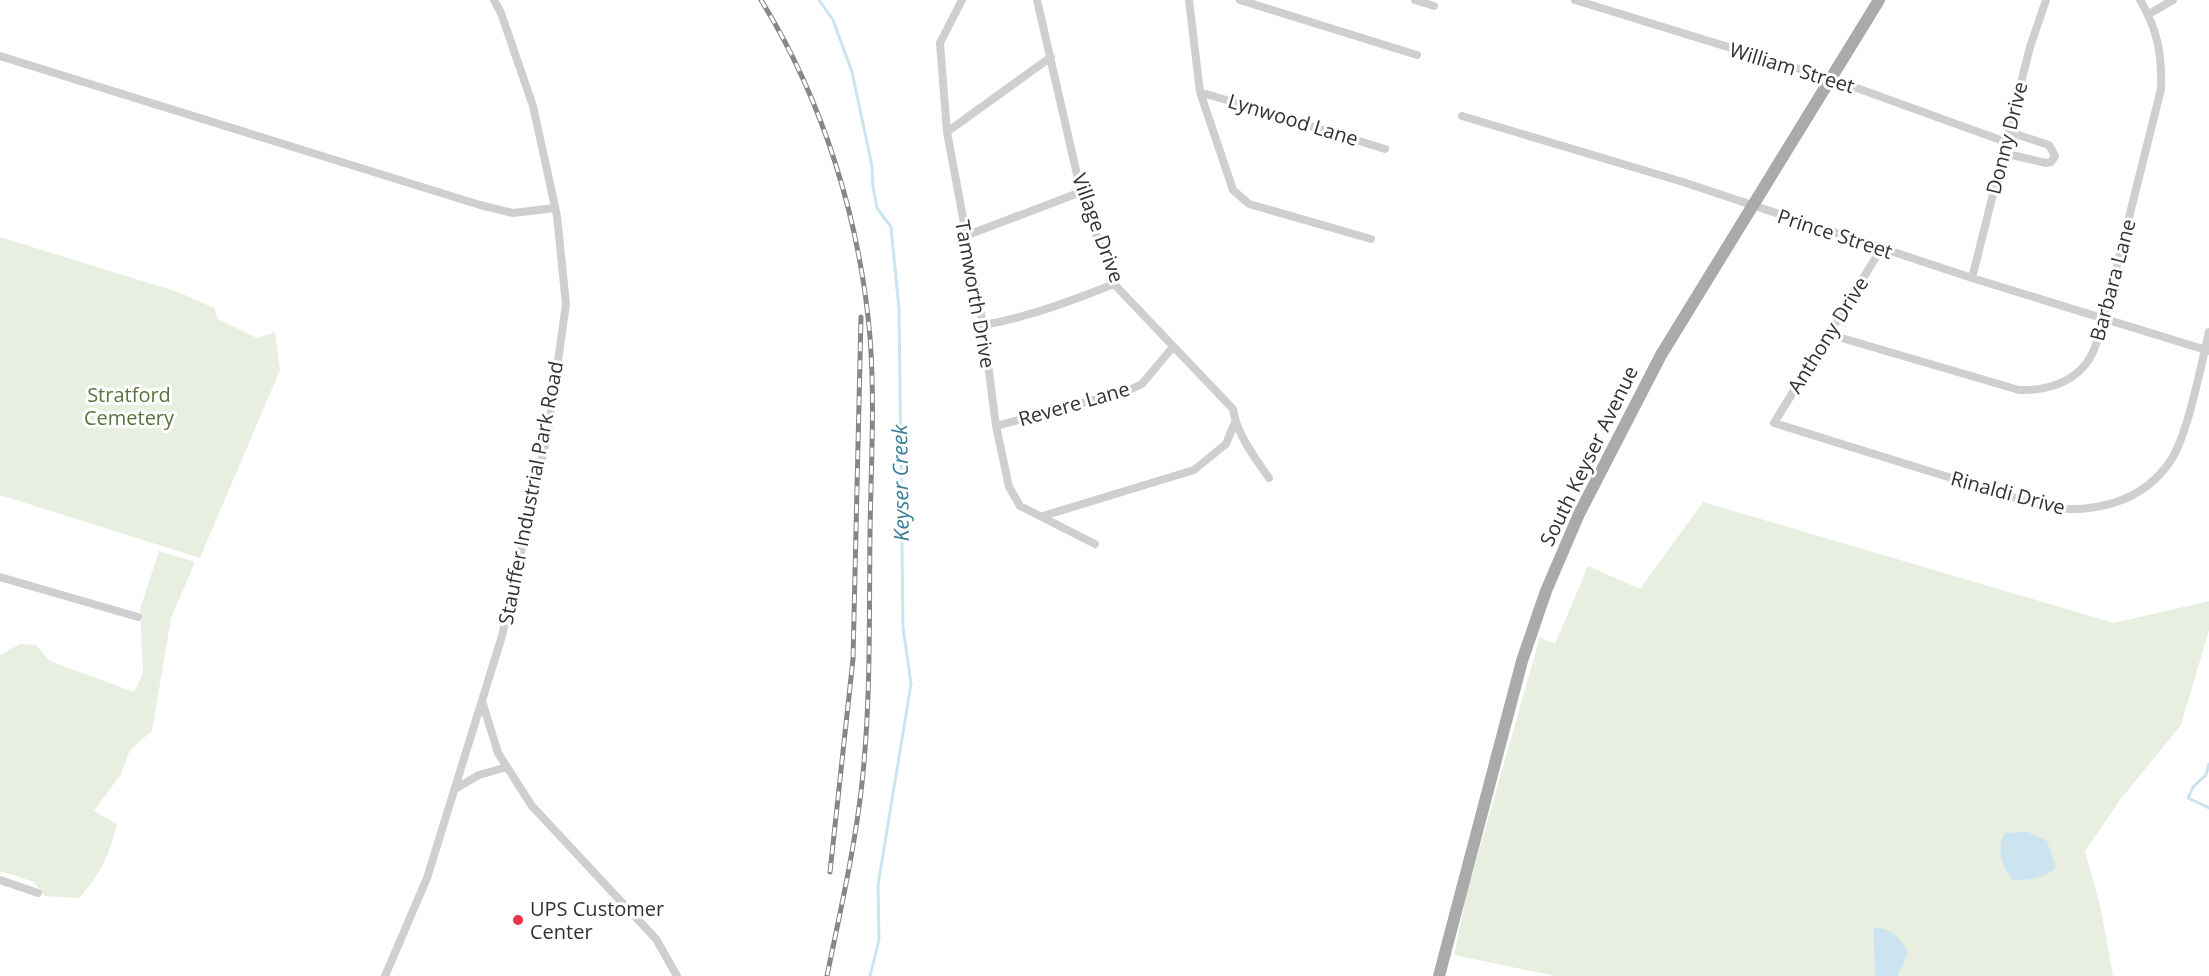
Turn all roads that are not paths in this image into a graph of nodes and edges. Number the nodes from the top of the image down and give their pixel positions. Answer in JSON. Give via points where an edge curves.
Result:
{"nodes":[{"id":1,"x":494,"y":0,"type":"edge"},
{"id":2,"x":962,"y":0,"type":"edge"},
{"id":3,"x":1037,"y":0,"type":"edge"},
{"id":4,"x":1189,"y":0,"type":"edge"},
{"id":5,"x":1240,"y":0,"type":"edge"},
{"id":6,"x":1415,"y":0,"type":"edge"},
{"id":7,"x":1575,"y":0,"type":"edge"},
{"id":8,"x":1879,"y":0,"type":"edge"},
{"id":9,"x":2046,"y":0,"type":"edge"},
{"id":10,"x":2140,"y":0,"type":"edge"},
{"id":11,"x":2173,"y":0,"type":"edge"},
{"id":12,"x":1434,"y":6,"type":"dead end"},
{"id":13,"x":2149,"y":14,"type":"junction"},
{"id":14,"x":1418,"y":55,"type":"dead end"},
{"id":15,"x":0,"y":56,"type":"edge"},
{"id":16,"x":1051,"y":57,"type":"junction"},
{"id":17,"x":1829,"y":78,"type":"junction"},
{"id":18,"x":1200,"y":92,"type":"junction"},
{"id":19,"x":1462,"y":116,"type":"dead end"},
{"id":20,"x":947,"y":132,"type":"junction"},
{"id":21,"x":2009,"y":132,"type":"junction"},
{"id":22,"x":2006,"y":142,"type":"junction"},
{"id":23,"x":1385,"y":148,"type":"dead end"},
{"id":24,"x":2003,"y":153,"type":"junction"},
{"id":25,"x":1081,"y":192,"type":"junction"},
{"id":26,"x":1751,"y":206,"type":"junction"},
{"id":27,"x":555,"y":208,"type":"junction"},
{"id":28,"x":965,"y":236,"type":"junction"},
{"id":29,"x":1371,"y":239,"type":"dead end"},
{"id":30,"x":1881,"y":249,"type":"junction"},
{"id":31,"x":1972,"y":278,"type":"junction"},
{"id":32,"x":1114,"y":284,"type":"junction"},
{"id":33,"x":2104,"y":318,"type":"junction"},
{"id":34,"x":983,"y":325,"type":"junction"},
{"id":35,"x":2209,"y":332,"type":"edge"},
{"id":36,"x":1828,"y":334,"type":"junction"},
{"id":37,"x":1172,"y":348,"type":"junction"},
{"id":38,"x":2207,"y":350,"type":"edge"},
{"id":39,"x":1235,"y":422,"type":"junction"},
{"id":40,"x":1774,"y":423,"type":"joint"},
{"id":41,"x":996,"y":426,"type":"junction"},
{"id":42,"x":1269,"y":478,"type":"dead end"},
{"id":43,"x":1043,"y":516,"type":"junction"},
{"id":44,"x":1095,"y":544,"type":"dead end"},
{"id":45,"x":0,"y":577,"type":"edge"},
{"id":46,"x":138,"y":617,"type":"dead end"},
{"id":47,"x":482,"y":701,"type":"junction"},
{"id":48,"x":507,"y":767,"type":"junction"},
{"id":49,"x":454,"y":789,"type":"junction"},
{"id":50,"x":0,"y":880,"type":"edge"},
{"id":51,"x":38,"y":893,"type":"dead end"},
{"id":52,"x":385,"y":976,"type":"edge"},
{"id":53,"x":677,"y":976,"type":"edge"},
{"id":54,"x":1439,"y":976,"type":"edge"}],
"edges":[{"from":1,"to":27,"type":"street","name":"Stauffer Industrial Park Road","via":[[533,106]]},
{"from":2,"to":20,"type":"street","name":"Tamworth Drive","via":[[940,43]]},
{"from":3,"to":16,"type":"street","name":"Village Drive"},
{"from":4,"to":18,"type":"street"},
{"from":5,"to":14,"type":"street"},
{"from":6,"to":12,"type":"street"},
{"from":7,"to":17,"type":"street","name":"William Street"},
{"from":8,"to":17,"type":"main road","name":"South Keyser Avenue"},
{"from":9,"to":21,"type":"street","name":"Donny Drive"},
{"from":10,"to":13,"type":"street","name":"Barbara Lane"},
{"from":11,"to":13,"type":"street"},
{"from":13,"to":33,"type":"street","name":"Barbara Lane","via":[[2162,60],[2161,89]]},
{"from":15,"to":27,"type":"street","via":[[480,205],[513,213]]},
{"from":16,"to":20,"type":"street"},
{"from":16,"to":25,"type":"street","name":"Village Drive"},
{"from":17,"to":22,"type":"street","name":"William Street"},
{"from":17,"to":26,"type":"main road","name":"South Keyser Avenue"},
{"from":18,"to":23,"type":"street","name":"Lynwood Lane"},
{"from":18,"to":29,"type":"street","via":[[1233,190],[1249,204]]},
{"from":19,"to":26,"type":"street","name":"Prince Street"},
{"from":20,"to":28,"type":"street","name":"Tamworth Drive"},
{"from":21,"to":22,"type":"street","name":"Donny Drive"},
{"from":21,"to":24,"type":"street","via":[[2049,145],[2055,156],[2046,163]]},
{"from":22,"to":24,"type":"street","name":"Donny Drive"},
{"from":24,"to":31,"type":"street","name":"Donny Drive"},
{"from":25,"to":28,"type":"street"},
{"from":25,"to":32,"type":"street","name":"Village Drive"},
{"from":26,"to":30,"type":"street","name":"Prince Street"},
{"from":26,"to":54,"type":"main road","name":"South Keyser Avenue","via":[[1661,355],[1606,458],[1546,591],[1522,661]]},
{"from":27,"to":47,"type":"street","name":"Stauffer Industrial Park Road","via":[[566,304],[548,432],[502,636]]},
{"from":28,"to":34,"type":"street","name":"Tamworth Drive"},
{"from":30,"to":31,"type":"street","name":"Prince Street"},
{"from":30,"to":36,"type":"street","name":"Anthony Drive"},
{"from":31,"to":33,"type":"street","name":"Prince Street"},
{"from":32,"to":34,"type":"street","via":[[1012,320]]},
{"from":32,"to":37,"type":"street","name":"Village Drive"},
{"from":33,"to":36,"type":"street","name":"Barbara Lane","via":[[2092,355],[2081,369],[2066,381],[2037,391],[2019,390]]},
{"from":33,"to":38,"type":"street","name":"Prince Street"},
{"from":34,"to":41,"type":"street","name":"Tamworth Drive"},
{"from":35,"to":38,"type":"street","name":"Rinaldi Drive"},
{"from":36,"to":40,"type":"street","name":"Anthony Drive"},
{"from":37,"to":39,"type":"street","name":"Village Drive","via":[[1233,409]]},
{"from":37,"to":41,"type":"street","name":"Revere Lane","via":[[1142,384],[1127,391]]},
{"from":38,"to":40,"type":"street","name":"Rinaldi Drive","via":[[2171,460],[2139,491],[2092,510],[2045,507]]},
{"from":39,"to":42,"type":"street","name":"Village Drive"},
{"from":39,"to":43,"type":"street","via":[[1226,444],[1194,470]]},
{"from":41,"to":43,"type":"street","name":"Tamworth Drive","via":[[1009,487],[1020,506]]},
{"from":43,"to":44,"type":"street","name":"Tamworth Drive"},
{"from":45,"to":46,"type":"street"},
{"from":47,"to":48,"type":"street","via":[[498,753]]},
{"from":47,"to":49,"type":"street","name":"Stauffer Industrial Park Road"},
{"from":48,"to":49,"type":"street","via":[[479,775]]},
{"from":48,"to":53,"type":"street","via":[[532,806],[656,939]]},
{"from":49,"to":52,"type":"street","name":"Stauffer Industrial Park Road","via":[[427,878]]},
{"from":50,"to":51,"type":"street"}]}
